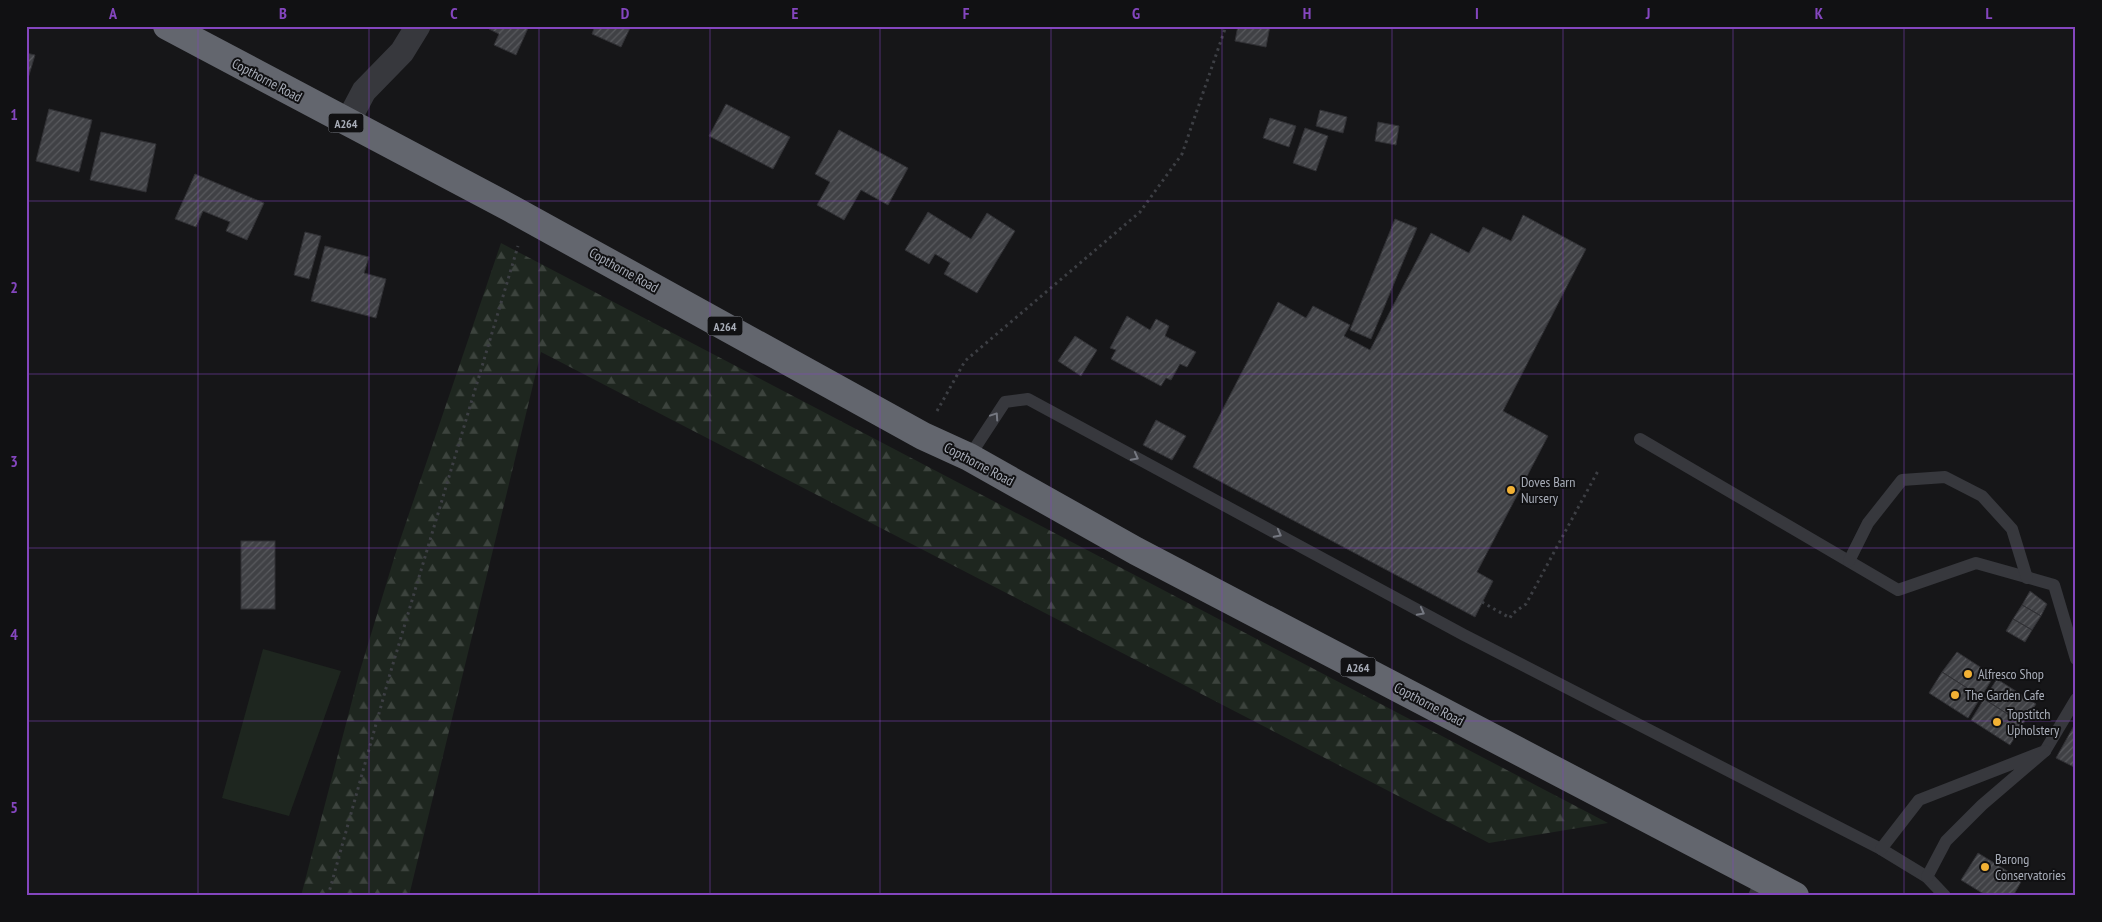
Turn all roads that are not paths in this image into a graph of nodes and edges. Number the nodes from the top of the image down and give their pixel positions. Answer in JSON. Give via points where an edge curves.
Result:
{"nodes":[{"id":1,"x":167,"y":26,"type":"edge"},
{"id":2,"x":418,"y":26,"type":"edge"},
{"id":3,"x":347,"y":123,"type":"junction"},
{"id":4,"x":1640,"y":439,"type":"dead end"},
{"id":5,"x":969,"y":457,"type":"junction"},
{"id":6,"x":1849,"y":561,"type":"junction"},
{"id":7,"x":2027,"y":578,"type":"junction"},
{"id":8,"x":2076,"y":659,"type":"edge"},
{"id":9,"x":2076,"y":699,"type":"edge"},
{"id":10,"x":2044,"y":751,"type":"junction"},
{"id":11,"x":1881,"y":849,"type":"junction"},
{"id":12,"x":1927,"y":877,"type":"junction"},
{"id":13,"x":1758,"y":887,"type":"edge"},
{"id":14,"x":1795,"y":896,"type":"edge"},
{"id":15,"x":1945,"y":896,"type":"edge"}],
"edges":[{"from":1,"to":3,"type":"highway","name":"Copthorne Road","number":"A264"},
{"from":2,"to":3,"type":"street","via":[[402,52],[364,91]]},
{"from":3,"to":5,"type":"highway","name":"Copthorne Road","number":"A264","via":[[527,217],[923,436]]},
{"from":4,"to":6,"type":"lane"},
{"from":5,"to":11,"type":"lane","one_way":true,"via":[[1005,402],[1028,399],[1464,635]]},
{"from":5,"to":13,"type":"highway","name":"Copthorne Road","number":"A264","via":[[1136,551]]},
{"from":6,"to":7,"type":"lane","via":[[1898,590],[1976,563]]},
{"from":6,"to":7,"type":"lane","via":[[1868,523],[1902,480],[1945,477],[1982,496],[2012,529]]},
{"from":7,"to":8,"type":"lane","via":[[2054,585]]},
{"from":9,"to":10,"type":"lane"},
{"from":10,"to":11,"type":"lane","via":[[1919,800]]},
{"from":10,"to":12,"type":"lane","via":[[1982,804],[1946,841]]},
{"from":11,"to":12,"type":"lane"},
{"from":12,"to":15,"type":"lane"},
{"from":13,"to":14,"type":"highway","name":"Copthorne Road","number":"A264"}]}
